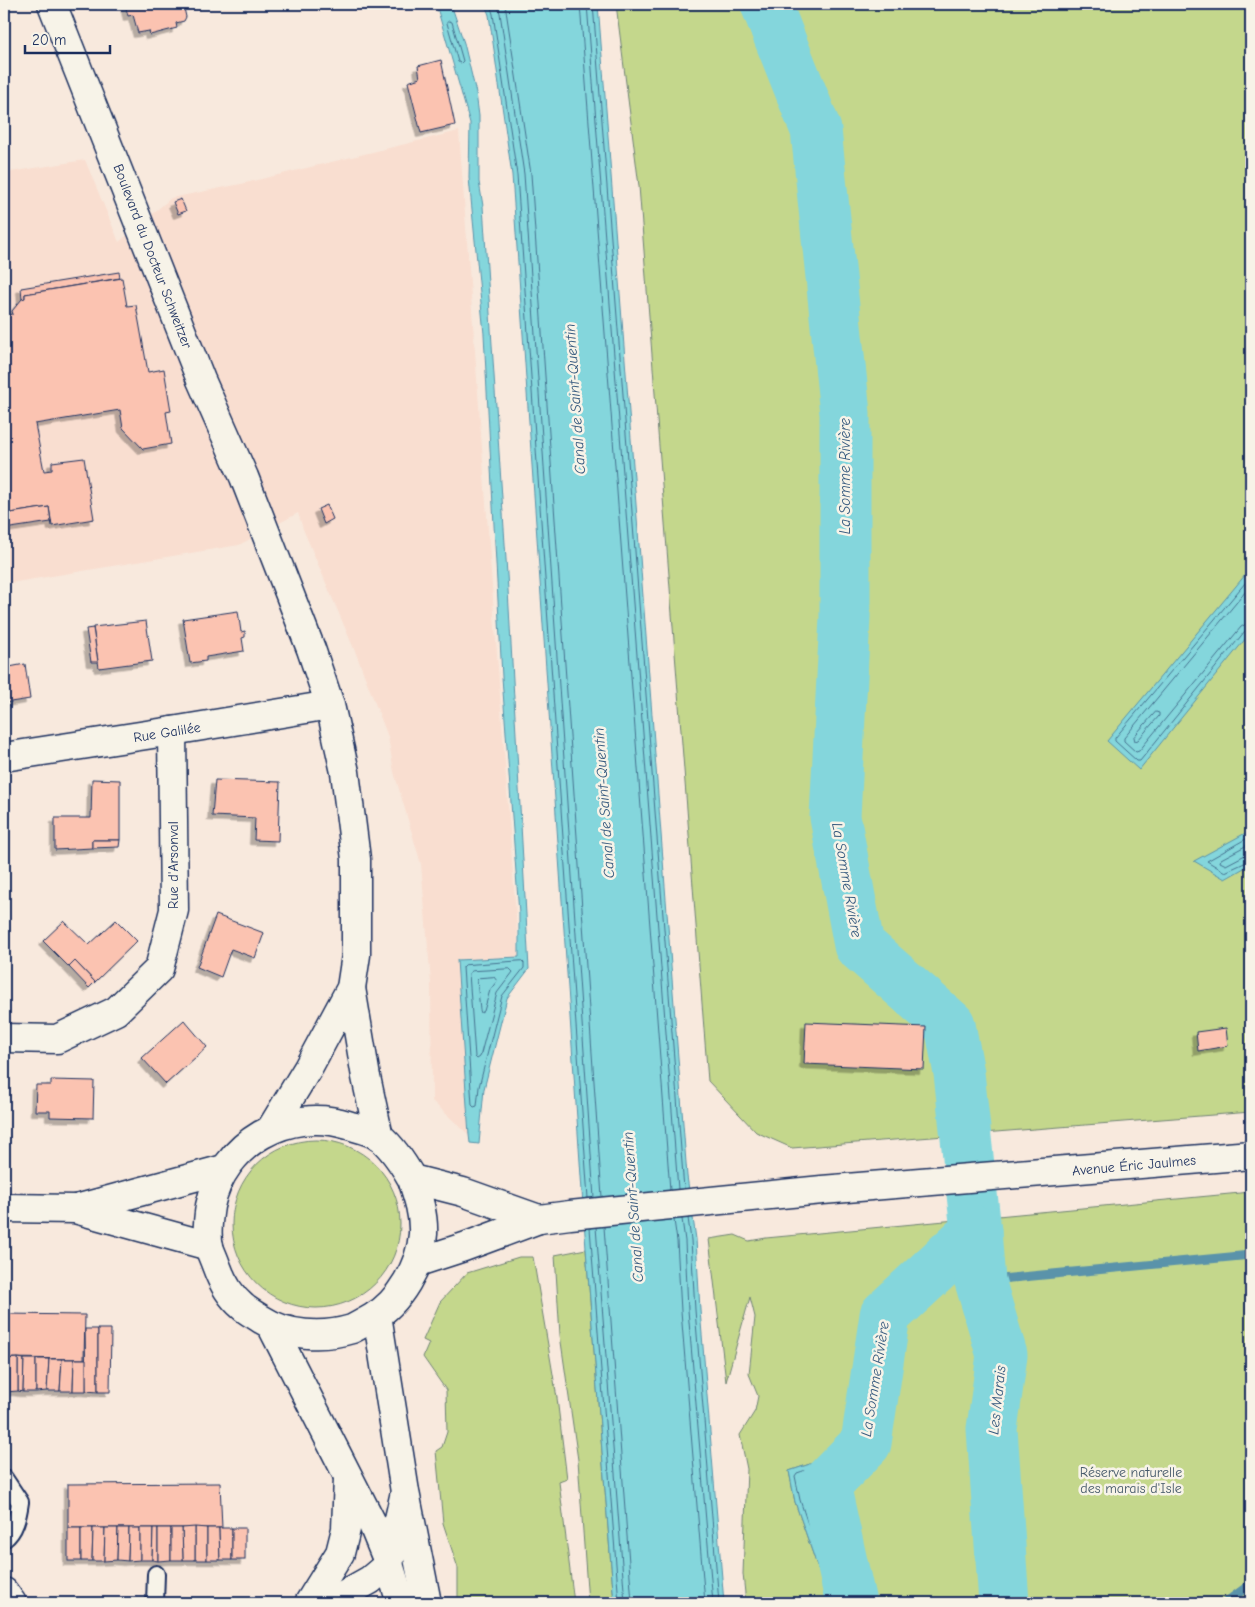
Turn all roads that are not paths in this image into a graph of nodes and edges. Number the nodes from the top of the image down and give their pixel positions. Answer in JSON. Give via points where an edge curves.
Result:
{"nodes":[{"id":1,"x":52,"y":4,"type":"edge"},
{"id":2,"x":330,"y":704,"type":"junction"},
{"id":3,"x":172,"y":732,"type":"junction"},
{"id":4,"x":4,"y":757,"type":"edge"},
{"id":5,"x":351,"y":988,"type":"junction"},
{"id":6,"x":4,"y":1038,"type":"edge"},
{"id":7,"x":271,"y":1129,"type":"junction"},
{"id":8,"x":379,"y":1137,"type":"junction"},
{"id":9,"x":1251,"y":1155,"type":"edge"},
{"id":10,"x":224,"y":1169,"type":"junction"},
{"id":11,"x":412,"y":1179,"type":"junction"},
{"id":12,"x":4,"y":1208,"type":"edge"},
{"id":13,"x":75,"y":1209,"type":"junction"},
{"id":14,"x":539,"y":1219,"type":"junction"},
{"id":15,"x":209,"y":1246,"type":"junction"},
{"id":16,"x":418,"y":1262,"type":"junction"},
{"id":17,"x":377,"y":1315,"type":"junction"},
{"id":18,"x":270,"y":1325,"type":"junction"},
{"id":19,"x":348,"y":1477,"type":"junction"},
{"id":20,"x":4,"y":1478,"type":"edge"},
{"id":21,"x":405,"y":1492,"type":"junction"},
{"id":22,"x":4,"y":1539,"type":"edge"},
{"id":23,"x":388,"y":1564,"type":"junction"},
{"id":24,"x":156,"y":1574,"type":"dead end"},
{"id":25,"x":4,"y":1592,"type":"edge"},
{"id":26,"x":341,"y":1601,"type":"edge"},
{"id":27,"x":12,"y":1603,"type":"edge"},
{"id":28,"x":155,"y":1603,"type":"edge"},
{"id":29,"x":309,"y":1603,"type":"edge"},
{"id":30,"x":401,"y":1603,"type":"edge"},
{"id":31,"x":427,"y":1603,"type":"edge"}],
"edges":[{"from":1,"to":2,"type":"street","name":"Boulevard du Docteur Schweitzer","via":[[244,477]]},
{"from":2,"to":3,"type":"street","name":"Rue Galilée"},
{"from":2,"to":5,"type":"street","name":"Boulevard du Docteur Schweitzer","via":[[345,772],[356,859],[356,955]]},
{"from":3,"to":4,"type":"street","name":"Rue Galilée"},
{"from":3,"to":6,"type":"street","name":"Rue d'Arsonval","via":[[174,910],[159,969],[116,1011],[57,1039]]},
{"from":5,"to":7,"type":"street"},
{"from":5,"to":8,"type":"street"},
{"from":7,"to":8,"type":"street","via":[[301,1120],[333,1120]]},
{"from":7,"to":10,"type":"street","via":[[244,1146]]},
{"from":8,"to":11,"type":"street"},
{"from":9,"to":14,"type":"street","name":"Avenue Éric Jaulmes","via":[[822,1190]]},
{"from":10,"to":13,"type":"street"},
{"from":10,"to":15,"type":"street","via":[[213,1194],[208,1220]]},
{"from":11,"to":14,"type":"street","via":[[463,1192]]},
{"from":11,"to":16,"type":"street","via":[[421,1206],[423,1234]]},
{"from":12,"to":13,"type":"street"},
{"from":13,"to":15,"type":"street"},
{"from":14,"to":16,"type":"street"},
{"from":15,"to":18,"type":"street","via":[[221,1279],[242,1306]]},
{"from":16,"to":17,"type":"street","via":[[402,1292]]},
{"from":17,"to":18,"type":"street","via":[[352,1328],[325,1334],[297,1333]]},
{"from":17,"to":21,"type":"street"},
{"from":18,"to":19,"type":"street"},
{"from":19,"to":23,"type":"street","via":[[373,1525]]},
{"from":19,"to":29,"type":"street","via":[[346,1529],[340,1553]]},
{"from":20,"to":22,"type":"lane","via":[[20,1502],[17,1520]]},
{"from":21,"to":23,"type":"street"},
{"from":21,"to":31,"type":"street"},
{"from":23,"to":26,"type":"street"},
{"from":23,"to":30,"type":"street"},
{"from":24,"to":28,"type":"lane"},
{"from":25,"to":27,"type":"street"}]}
